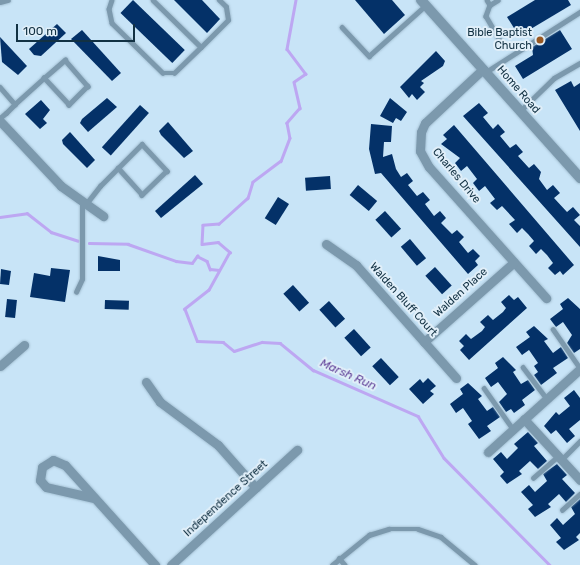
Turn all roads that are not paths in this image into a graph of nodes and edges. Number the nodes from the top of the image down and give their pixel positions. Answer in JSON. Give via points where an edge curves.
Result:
{"nodes":[{"id":1,"x":8,"y":0,"type":"edge"},
{"id":2,"x":112,"y":0,"type":"edge"},
{"id":3,"x":153,"y":0,"type":"edge"},
{"id":4,"x":219,"y":0,"type":"edge"},
{"id":5,"x":487,"y":0,"type":"edge"},
{"id":6,"x":498,"y":0,"type":"edge"},
{"id":7,"x":0,"y":2,"type":"edge"},
{"id":8,"x":427,"y":2,"type":"edge"},
{"id":9,"x":490,"y":5,"type":"junction"},
{"id":10,"x":580,"y":12,"type":"edge"},
{"id":11,"x":342,"y":27,"type":"dead end"},
{"id":12,"x":501,"y":42,"type":"dead end"},
{"id":13,"x":201,"y":47,"type":"junction"},
{"id":14,"x":580,"y":63,"type":"edge"},
{"id":15,"x":484,"y":70,"type":"junction"},
{"id":16,"x":44,"y":78,"type":"junction"},
{"id":17,"x":0,"y":87,"type":"edge"},
{"id":18,"x":15,"y":104,"type":"junction"},
{"id":19,"x":520,"y":111,"type":"junction"},
{"id":20,"x":0,"y":118,"type":"edge"},
{"id":21,"x":0,"y":121,"type":"edge"},
{"id":22,"x":118,"y":168,"type":"junction"},
{"id":23,"x":580,"y":178,"type":"edge"},
{"id":24,"x":84,"y":203,"type":"junction"},
{"id":25,"x":103,"y":216,"type":"dead end"},
{"id":26,"x":326,"y":244,"type":"dead end"},
{"id":27,"x":514,"y":262,"type":"junction"},
{"id":28,"x":76,"y":292,"type":"dead end"},
{"id":29,"x":546,"y":298,"type":"dead end"},
{"id":30,"x":553,"y":329,"type":"dead end"},
{"id":31,"x":424,"y":342,"type":"junction"},
{"id":32,"x":24,"y":345,"type":"dead end"},
{"id":33,"x":0,"y":366,"type":"edge"},
{"id":34,"x":523,"y":367,"type":"dead end"},
{"id":35,"x":580,"y":368,"type":"edge"},
{"id":36,"x":456,"y":378,"type":"dead end"},
{"id":37,"x":146,"y":382,"type":"dead end"},
{"id":38,"x":484,"y":388,"type":"dead end"},
{"id":39,"x":547,"y":399,"type":"junction"},
{"id":40,"x":524,"y":419,"type":"junction"},
{"id":41,"x":513,"y":429,"type":"junction"},
{"id":42,"x":580,"y":441,"type":"edge"},
{"id":43,"x":297,"y":450,"type":"dead end"},
{"id":44,"x":488,"y":452,"type":"dead end"},
{"id":45,"x":560,"y":458,"type":"junction"},
{"id":46,"x":577,"y":477,"type":"edge"},
{"id":47,"x":533,"y":478,"type":"dead end"},
{"id":48,"x":256,"y":488,"type":"junction"},
{"id":49,"x":580,"y":494,"type":"edge"},
{"id":50,"x":94,"y":498,"type":"junction"},
{"id":51,"x":562,"y":510,"type":"dead end"},
{"id":52,"x":339,"y":558,"type":"junction"},
{"id":53,"x":154,"y":565,"type":"edge"},
{"id":54,"x":171,"y":565,"type":"edge"},
{"id":55,"x":332,"y":565,"type":"edge"},
{"id":56,"x":345,"y":565,"type":"edge"},
{"id":57,"x":475,"y":565,"type":"edge"}],
"edges":[{"from":1,"to":7,"type":"lane"},
{"from":2,"to":13,"type":"lane","via":[[109,9],[112,23],[162,73],[174,74]]},
{"from":3,"to":13,"type":"lane"},
{"from":4,"to":13,"type":"lane","via":[[226,7],[228,20]]},
{"from":5,"to":9,"type":"lane"},
{"from":6,"to":9,"type":"lane"},
{"from":8,"to":11,"type":"lane","via":[[369,56]]},
{"from":8,"to":15,"type":"street","name":"Home Road"},
{"from":9,"to":12,"type":"lane","via":[[486,16]]},
{"from":10,"to":15,"type":"lane"},
{"from":14,"to":19,"type":"lane","via":[[554,78]]},
{"from":15,"to":19,"type":"street","name":"Home Road"},
{"from":15,"to":27,"type":"street","name":"Charles Drive","via":[[425,123],[421,132],[420,151],[429,167]]},
{"from":16,"to":16,"type":"lane","via":[[65,60],[88,86],[69,105]]},
{"from":16,"to":18,"type":"lane"},
{"from":17,"to":18,"type":"lane"},
{"from":18,"to":20,"type":"lane"},
{"from":19,"to":23,"type":"street","name":"Home Road"},
{"from":21,"to":24,"type":"street","via":[[53,179]]},
{"from":22,"to":22,"type":"lane","via":[[142,144],[167,171],[142,195]]},
{"from":22,"to":24,"type":"lane"},
{"from":24,"to":25,"type":"street"},
{"from":24,"to":28,"type":"lane","via":[[82,279]]},
{"from":26,"to":31,"type":"street","name":"Walden Bluff Court","via":[[356,265]]},
{"from":27,"to":29,"type":"street","name":"Charles Drive"},
{"from":27,"to":31,"type":"street","name":"Walden Place"},
{"from":30,"to":35,"type":"lane"},
{"from":31,"to":36,"type":"street","name":"Walden Bluff Court"},
{"from":32,"to":33,"type":"street"},
{"from":34,"to":39,"type":"lane"},
{"from":35,"to":39,"type":"street"},
{"from":37,"to":48,"type":"street","via":[[160,402],[218,445]]},
{"from":38,"to":41,"type":"lane"},
{"from":39,"to":40,"type":"street"},
{"from":40,"to":41,"type":"street"},
{"from":40,"to":45,"type":"street"},
{"from":41,"to":44,"type":"street"},
{"from":42,"to":45,"type":"lane"},
{"from":43,"to":48,"type":"street","name":"Independence Street"},
{"from":45,"to":46,"type":"street"},
{"from":45,"to":47,"type":"lane"},
{"from":48,"to":54,"type":"street","name":"Independence Street"},
{"from":49,"to":51,"type":"lane"},
{"from":50,"to":50,"type":"street","via":[[59,461],[47,462],[42,467],[40,480],[46,487]]},
{"from":50,"to":53,"type":"street"},
{"from":52,"to":55,"type":"lane"},
{"from":52,"to":56,"type":"lane"},
{"from":52,"to":57,"type":"lane","via":[[369,535],[389,529],[418,529],[441,537]]}]}
